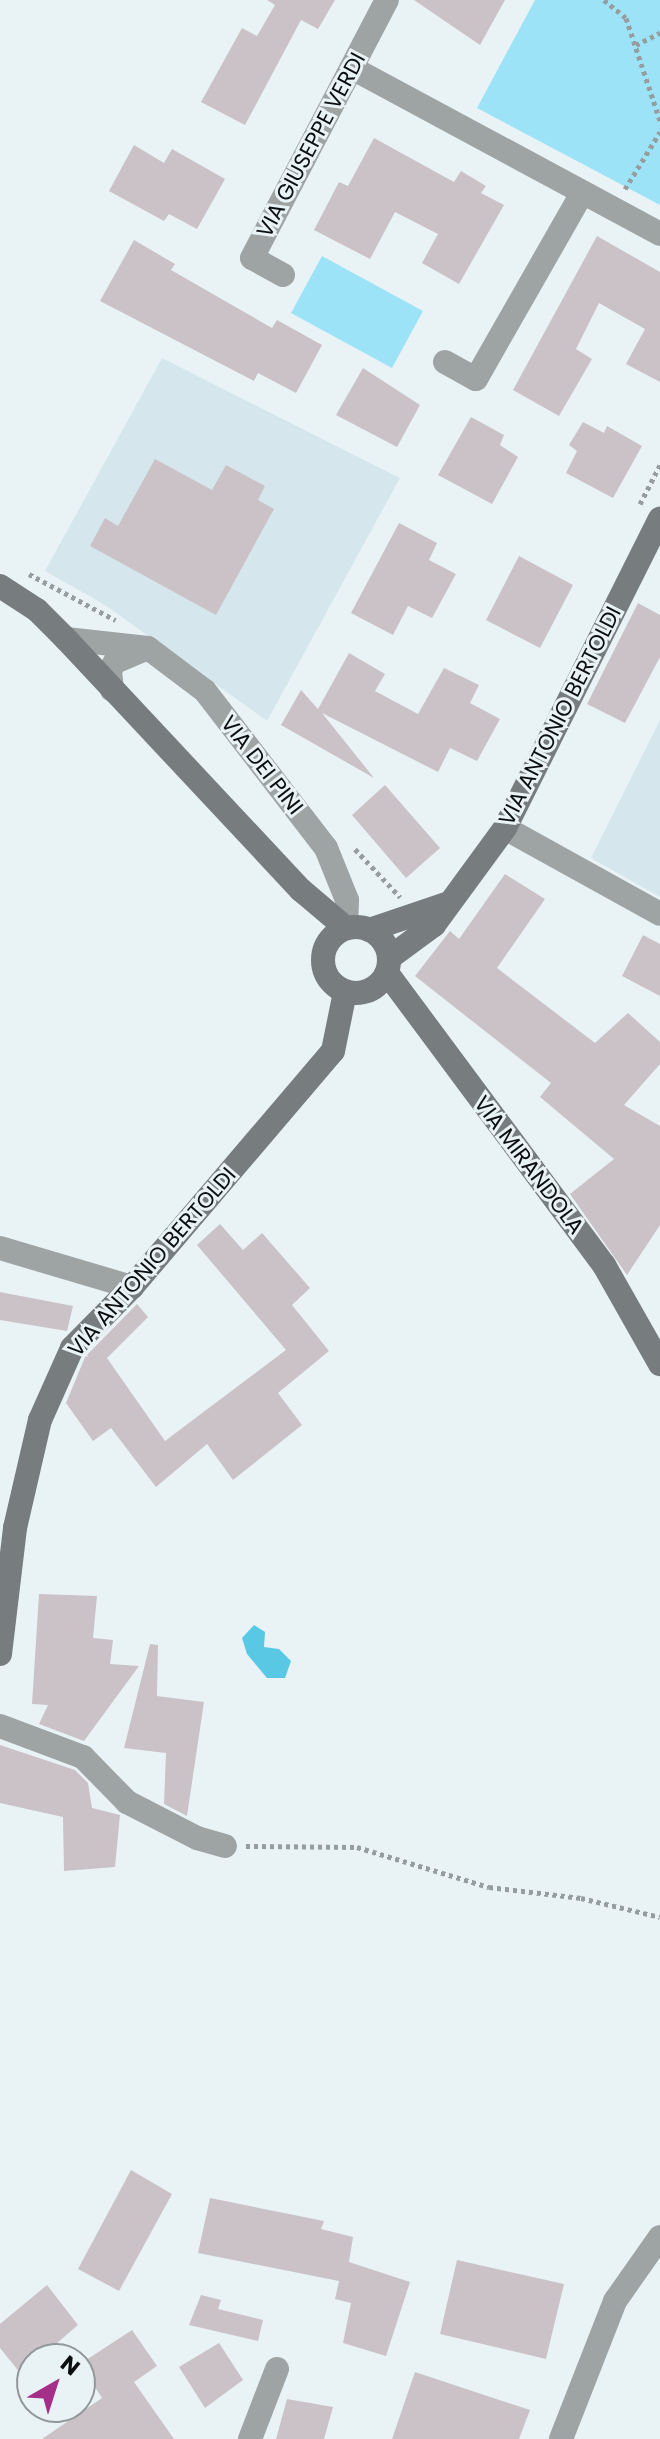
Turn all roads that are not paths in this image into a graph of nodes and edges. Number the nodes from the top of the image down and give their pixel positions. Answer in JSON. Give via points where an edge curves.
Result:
{"nodes":[{"id":1,"x":387,"y":0,"type":"edge"},
{"id":2,"x":352,"y":68,"type":"junction"},
{"id":3,"x":582,"y":193,"type":"junction"},
{"id":4,"x":660,"y":234,"type":"edge"},
{"id":5,"x":283,"y":275,"type":"dead end"},
{"id":6,"x":445,"y":362,"type":"dead end"},
{"id":7,"x":660,"y":519,"type":"edge"},
{"id":8,"x":0,"y":586,"type":"edge"},
{"id":9,"x":66,"y":639,"type":"junction"},
{"id":10,"x":148,"y":648,"type":"junction"},
{"id":11,"x":112,"y":690,"type":"junction"},
{"id":12,"x":505,"y":828,"type":"junction"},
{"id":13,"x":301,"y":890,"type":"junction"},
{"id":14,"x":446,"y":904,"type":"junction"},
{"id":15,"x":660,"y":914,"type":"edge"},
{"id":16,"x":358,"y":929,"type":"junction"},
{"id":17,"x":326,"y":945,"type":"junction"},
{"id":18,"x":388,"y":965,"type":"junction"},
{"id":19,"x":345,"y":992,"type":"junction"},
{"id":20,"x":0,"y":1248,"type":"edge"},
{"id":21,"x":132,"y":1287,"type":"junction"},
{"id":22,"x":660,"y":1364,"type":"edge"},
{"id":23,"x":0,"y":1654,"type":"edge"},
{"id":24,"x":0,"y":1726,"type":"edge"},
{"id":25,"x":225,"y":1846,"type":"road end"},
{"id":26,"x":660,"y":2237,"type":"edge"},
{"id":27,"x":277,"y":2369,"type":"dead end"},
{"id":28,"x":250,"y":2439,"type":"edge"},
{"id":29,"x":561,"y":2439,"type":"edge"}],
"edges":[{"from":1,"to":2,"type":"street","name":"VIA GIUSEPPE VERDI"},
{"from":2,"to":3,"type":"street"},
{"from":2,"to":5,"type":"street","name":"VIA GIUSEPPE VERDI","via":[[252,258]]},
{"from":3,"to":4,"type":"street"},
{"from":3,"to":6,"type":"street","via":[[476,379]]},
{"from":7,"to":12,"type":"street","name":"VIA ANTONIO BERTOLDI"},
{"from":8,"to":9,"type":"street","via":[[37,610]]},
{"from":9,"to":10,"type":"street"},
{"from":9,"to":11,"type":"street"},
{"from":10,"to":11,"type":"street","via":[[115,662],[110,670]]},
{"from":10,"to":16,"type":"street","name":"VIA DEI PINI","via":[[205,691],[326,848]]},
{"from":11,"to":13,"type":"street"},
{"from":12,"to":14,"type":"street","name":"VIA ANTONIO BERTOLDI"},
{"from":12,"to":15,"type":"street"},
{"from":13,"to":16,"type":"street"},
{"from":13,"to":17,"type":"street"},
{"from":14,"to":16,"type":"street"},
{"from":14,"to":18,"type":"street","name":"VIA ANTONIO BERTOLDI","via":[[434,925]]},
{"from":16,"to":17,"type":"street"},
{"from":16,"to":18,"type":"street","via":[[385,944]]},
{"from":17,"to":19,"type":"street","via":[[325,973]]},
{"from":18,"to":19,"type":"street","via":[[377,986]]},
{"from":18,"to":22,"type":"street","name":"VIA MIRANDOLA","via":[[604,1265]]},
{"from":19,"to":21,"type":"street","name":"VIA ANTONIO BERTOLDI","via":[[333,1051]]},
{"from":20,"to":21,"type":"street"},
{"from":21,"to":23,"type":"street","name":"VIA ANTONIO BERTOLDI","via":[[72,1348],[40,1420],[15,1528]]},
{"from":24,"to":25,"type":"street","via":[[83,1757],[127,1802],[197,1838]]},
{"from":26,"to":29,"type":"street","via":[[615,2301]]},
{"from":27,"to":28,"type":"street"}]}
